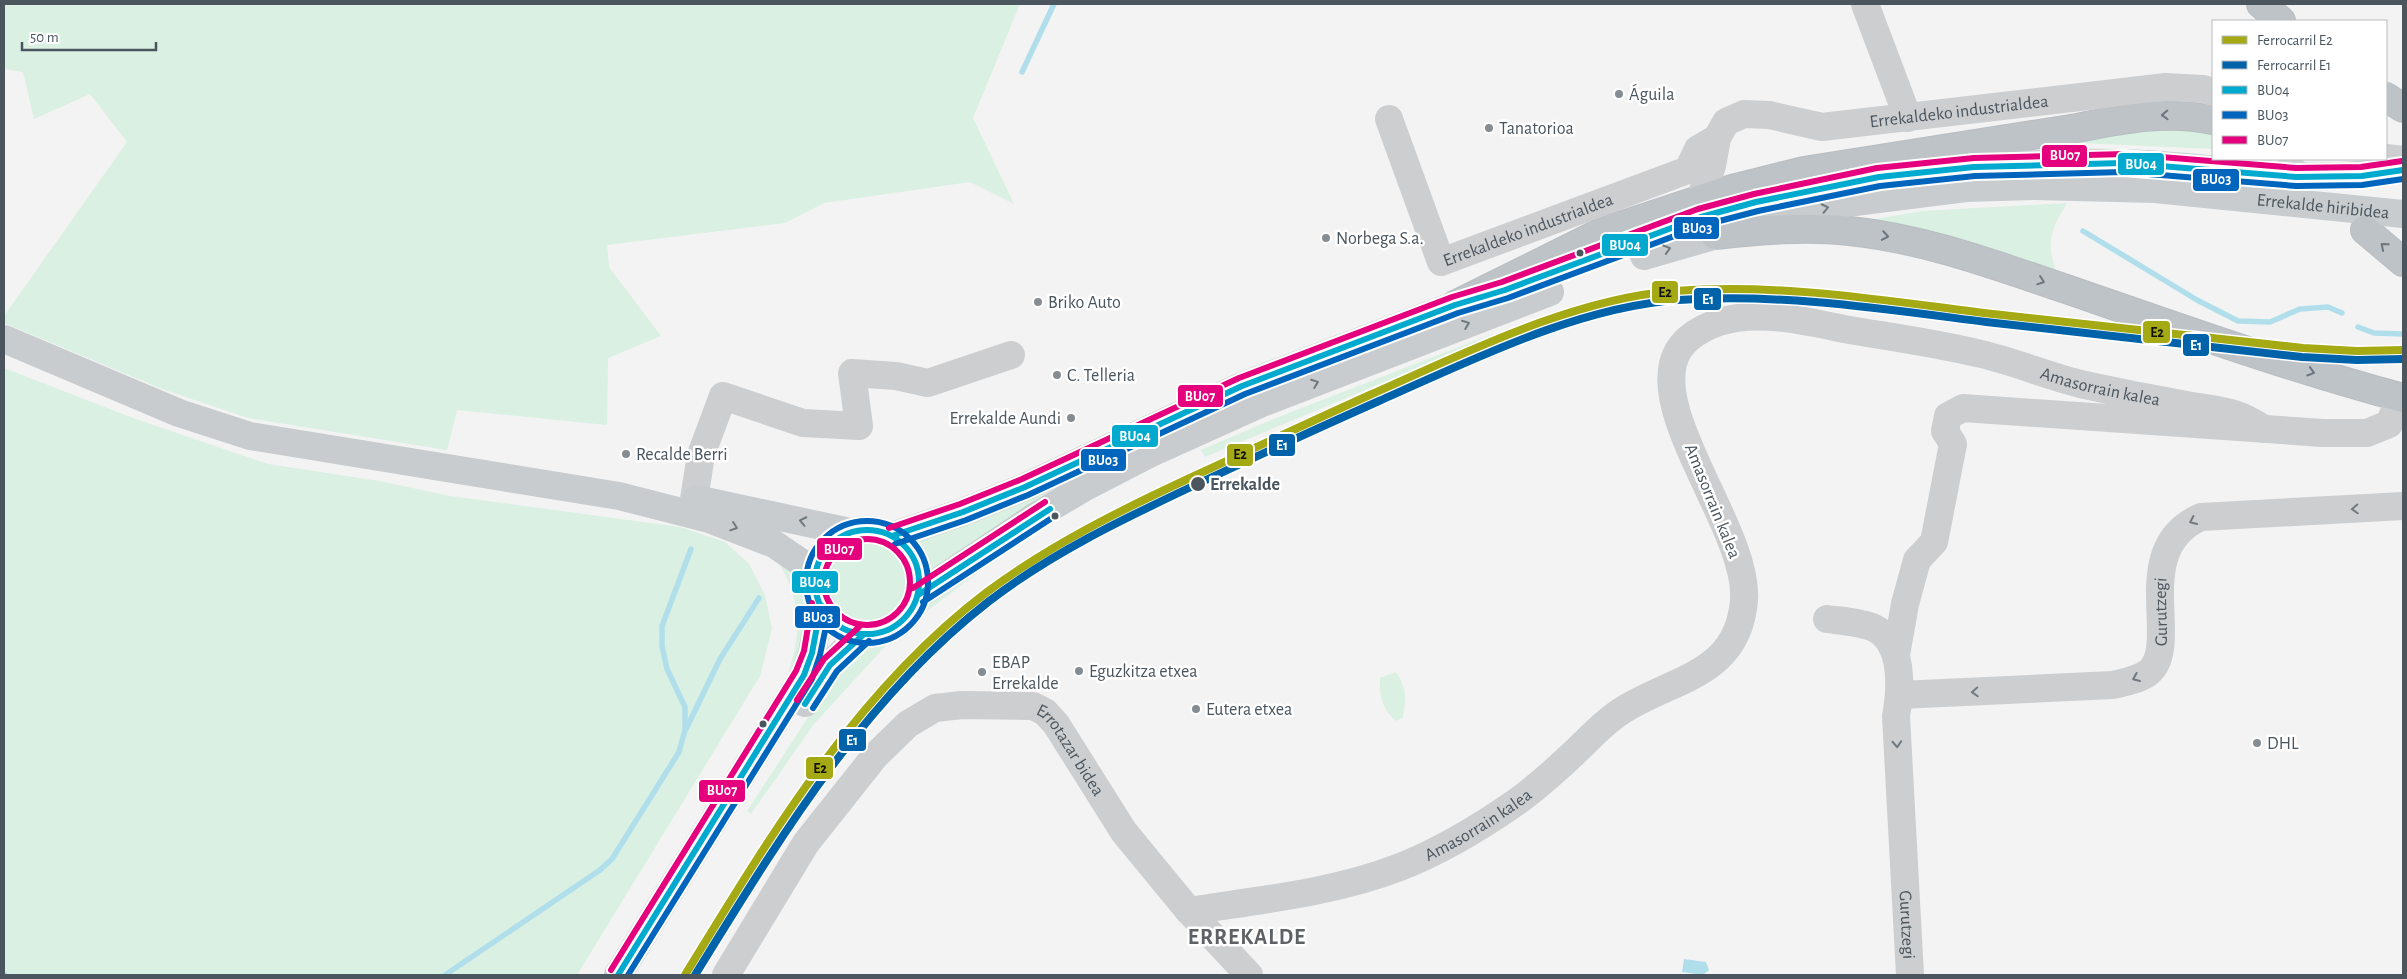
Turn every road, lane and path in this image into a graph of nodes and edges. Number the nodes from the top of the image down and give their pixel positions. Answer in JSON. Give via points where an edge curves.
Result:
{"nodes":[{"id":1,"x":1865,"y":4,"type":"edge"},
{"id":2,"x":2261,"y":4,"type":"edge"},
{"id":3,"x":2280,"y":20,"type":"edge"},
{"id":4,"x":2212,"y":92,"type":"edge"},
{"id":5,"x":2387,"y":98,"type":"edge"},
{"id":6,"x":2403,"y":108,"type":"edge"},
{"id":7,"x":1981,"y":109,"type":"junction"},
{"id":8,"x":1908,"y":118,"type":"junction"},
{"id":9,"x":1389,"y":119,"type":"dead end"},
{"id":10,"x":2212,"y":120,"type":"edge"},
{"id":11,"x":1717,"y":138,"type":"junction"},
{"id":12,"x":1985,"y":142,"type":"junction"},
{"id":13,"x":2387,"y":158,"type":"edge"},
{"id":14,"x":2403,"y":160,"type":"edge"},
{"id":15,"x":2123,"y":163,"type":"junction"},
{"id":16,"x":2403,"y":170,"type":"edge"},
{"id":17,"x":1700,"y":199,"type":"junction"},
{"id":18,"x":1592,"y":206,"type":"junction"},
{"id":19,"x":2403,"y":214,"type":"edge"},
{"id":20,"x":2365,"y":230,"type":"dead end"},
{"id":21,"x":1602,"y":232,"type":"junction"},
{"id":22,"x":1715,"y":235,"type":"junction"},
{"id":23,"x":2403,"y":262,"type":"edge"},
{"id":24,"x":1455,"y":305,"type":"junction"},
{"id":25,"x":4,"y":339,"type":"edge"},
{"id":26,"x":1011,"y":355,"type":"dead end"},
{"id":27,"x":2402,"y":397,"type":"edge"},
{"id":28,"x":2264,"y":429,"type":"junction"},
{"id":29,"x":620,"y":496,"type":"junction"},
{"id":30,"x":694,"y":499,"type":"junction"},
{"id":31,"x":2403,"y":506,"type":"edge"},
{"id":32,"x":850,"y":532,"type":"junction"},
{"id":33,"x":892,"y":536,"type":"junction"},
{"id":34,"x":818,"y":592,"type":"junction"},
{"id":35,"x":918,"y":595,"type":"junction"},
{"id":36,"x":1827,"y":619,"type":"dead end"},
{"id":37,"x":864,"y":634,"type":"junction"},
{"id":38,"x":1896,"y":655,"type":"junction"},
{"id":39,"x":1900,"y":696,"type":"junction"},
{"id":40,"x":1188,"y":911,"type":"junction"},
{"id":41,"x":618,"y":975,"type":"edge"},
{"id":42,"x":634,"y":975,"type":"edge"},
{"id":43,"x":726,"y":975,"type":"edge"},
{"id":44,"x":1250,"y":975,"type":"edge"},
{"id":45,"x":1910,"y":975,"type":"edge"}],
"edges":[{"from":1,"to":8,"type":"street"},
{"from":2,"to":3,"type":"highway"},
{"from":4,"to":7,"type":"street","name":"Errekaldeko industrialdea","via":[[2166,88]]},
{"from":5,"to":6,"type":"highway"},
{"from":7,"to":8,"type":"street","name":"Errekaldeko industrialdea"},
{"from":7,"to":12,"type":"street"},
{"from":8,"to":11,"type":"street","name":"Errekaldeko industrialdea","via":[[1822,127],[1769,115],[1744,114],[1726,122]]},
{"from":9,"to":18,"type":"street","name":"Errekaldeko industrialdea","via":[[1441,262]]},
{"from":10,"to":12,"type":"highway","one_way":true,"via":[[2189,115],[2160,115]]},
{"from":11,"to":17,"type":"street","name":"Errekaldeko industrialdea","via":[[1712,166]]},
{"from":11,"to":18,"type":"street","name":"Errekaldeko industrialdea","via":[[1698,149],[1688,170]]},
{"from":12,"to":17,"type":"highway","via":[[1804,171]]},
{"from":13,"to":14,"type":"street"},
{"from":15,"to":16,"type":"main road","name":"Errekalde hiribidea","via":[[2296,177],[2362,176]]},
{"from":15,"to":17,"type":"street","via":[[2028,155],[1960,158],[1878,168],[1753,194]]},
{"from":15,"to":24,"type":"main road","name":"Errekalde hiribidea","via":[[1974,167],[1844,183],[1701,217],[1505,290]]},
{"from":17,"to":21,"type":"highway"},
{"from":18,"to":21,"type":"street"},
{"from":22,"to":19,"type":"main road","name":"Errekalde hiribidea","one_way":true,"via":[[1847,203],[1985,187],[2155,189]]},
{"from":23,"to":20,"type":"highway","one_way":true},
{"from":21,"to":24,"type":"highway"},
{"from":22,"to":27,"type":"highway","one_way":true,"via":[[1797,228],[1850,230],[1944,249],[2291,366]]},
{"from":35,"to":22,"type":"main road","name":"Errekalde hiribidea","one_way":true,"via":[[1087,486],[1148,454],[1276,398],[1640,257]]},
{"from":24,"to":33,"type":"main road","name":"Errekalde hiribidea","via":[[1242,386],[1025,487]]},
{"from":25,"to":29,"type":"main road","via":[[179,413],[250,436]]},
{"from":26,"to":30,"type":"street","via":[[928,383],[896,376],[852,373],[859,426],[803,423],[723,396],[701,455]]},
{"from":27,"to":28,"type":"street","via":[[2389,424],[2367,433]]},
{"from":28,"to":38,"type":"street","via":[[1962,408],[1948,416],[1945,430],[1952,444],[1934,542],[1916,560]]},
{"from":28,"to":40,"type":"street","name":"Amasorrain kalea","via":[[2236,414],[2086,385],[1982,354],[1789,318],[1738,318],[1711,325],[1692,336],[1679,349],[1672,365],[1671,382],[1682,427],[1732,542],[1741,571],[1744,598],[1739,625],[1726,649],[1710,666],[1688,680],[1622,710],[1542,783],[1514,804],[1468,834],[1425,856],[1381,874],[1333,886]]},
{"from":29,"to":30,"type":"main road"},
{"from":29,"to":34,"type":"main road","one_way":true,"via":[[709,519],[774,544],[795,558]]},
{"from":32,"to":30,"type":"main road","one_way":true},
{"from":31,"to":39,"type":"street","name":"Gurutzegi","one_way":true,"via":[[2201,518],[2186,524],[2169,546],[2162,571],[2157,658],[2150,671],[2134,680],[2113,685]]},
{"from":32,"to":33,"type":"main road","via":[[867,530]]},
{"from":32,"to":34,"type":"main road","via":[[824,552],[817,568]]},
{"from":33,"to":35,"type":"main road","via":[[910,552],[918,567]]},
{"from":34,"to":37,"type":"main road","via":[[827,615],[838,625]]},
{"from":34,"to":41,"type":"main road","via":[[812,653],[804,675]]},
{"from":35,"to":37,"type":"main road","via":[[913,608],[892,628]]},
{"from":36,"to":38,"type":"street","name":"Gurutzegi","via":[[1874,628],[1888,640]]},
{"from":37,"to":42,"type":"main road","via":[[842,651],[821,676]]},
{"from":38,"to":39,"type":"street","name":"Gurutzegi"},
{"from":39,"to":45,"type":"street","name":"Gurutzegi","one_way":true,"via":[[1896,716]]},
{"from":40,"to":43,"type":"street","name":"Errotazar bidea","via":[[1124,832],[1056,724],[1045,712],[1033,706],[935,708],[908,724],[875,756],[806,843]]},
{"from":40,"to":44,"type":"street","name":"Errotazar bidea"}]}
